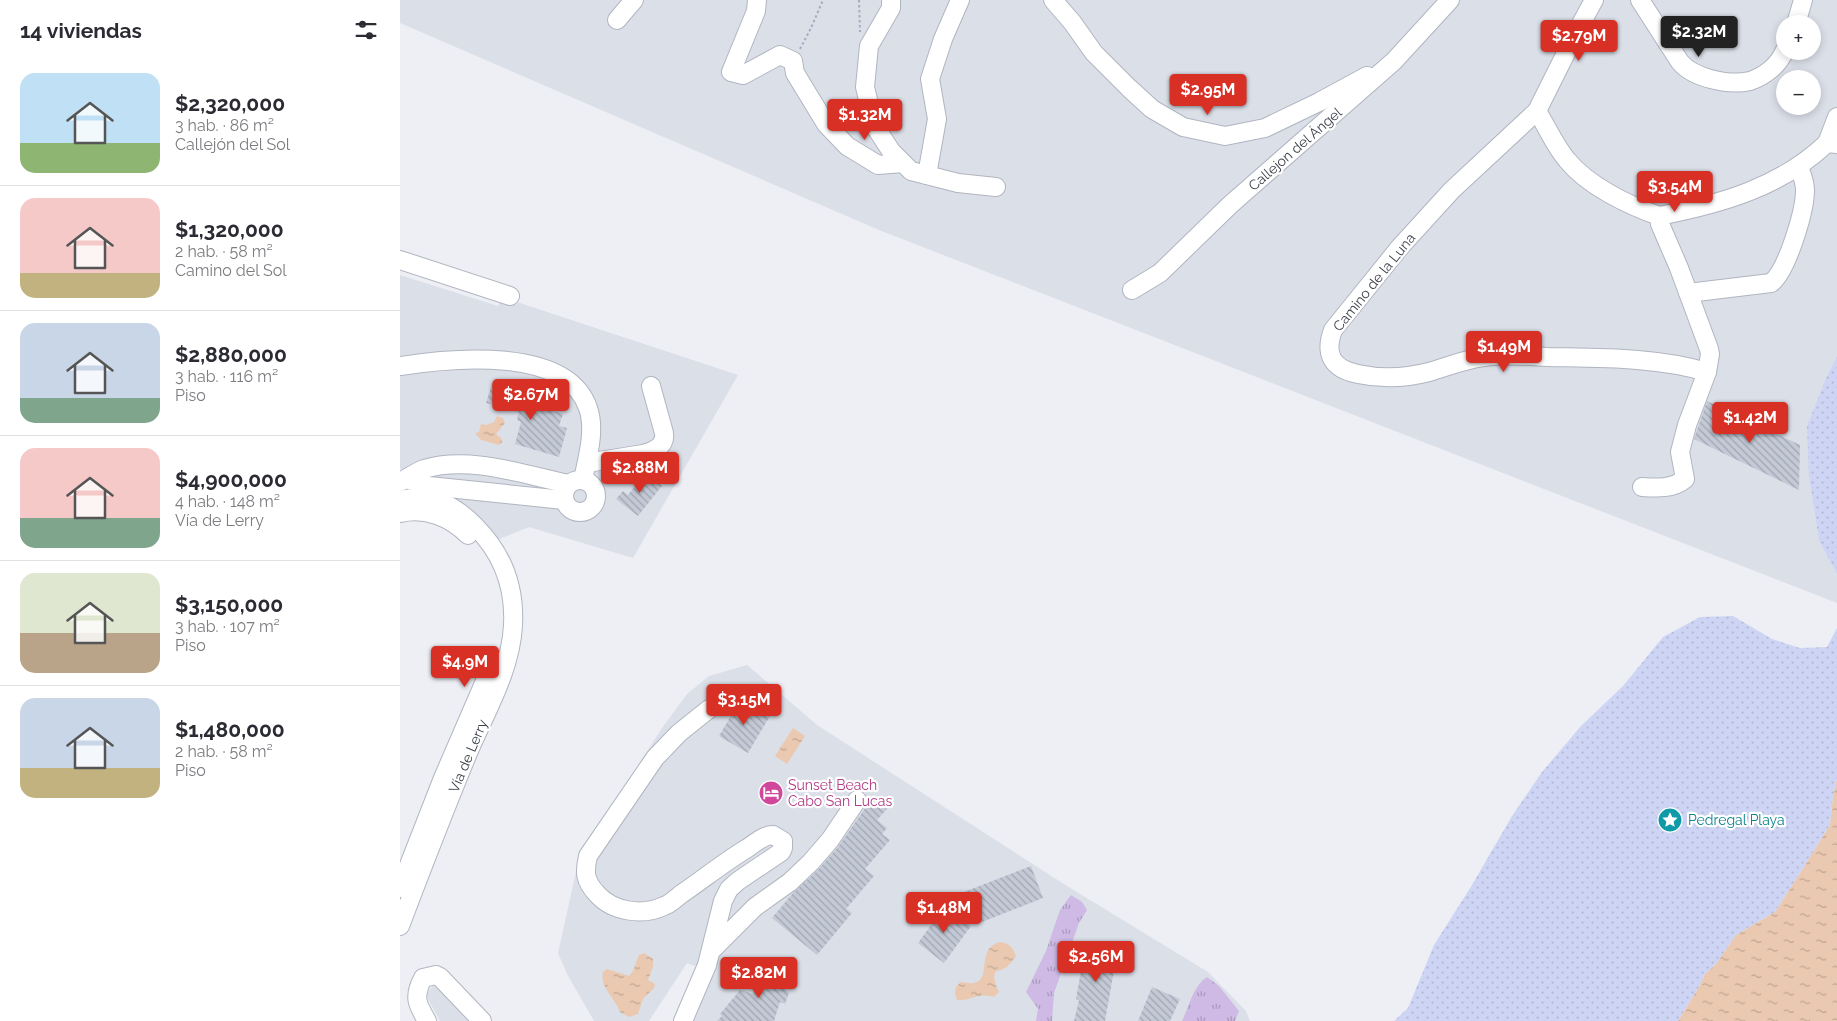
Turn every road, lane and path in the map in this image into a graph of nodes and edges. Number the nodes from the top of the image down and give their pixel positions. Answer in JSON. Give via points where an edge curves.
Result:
{"nodes":[{"id":1,"x":634,"y":0,"type":"edge"},
{"id":2,"x":758,"y":0,"type":"edge"},
{"id":3,"x":823,"y":0,"type":"edge"},
{"id":4,"x":859,"y":0,"type":"edge"},
{"id":5,"x":892,"y":0,"type":"edge"},
{"id":6,"x":960,"y":0,"type":"edge"},
{"id":7,"x":1053,"y":0,"type":"edge"},
{"id":8,"x":1450,"y":0,"type":"edge"},
{"id":9,"x":1594,"y":0,"type":"edge"},
{"id":10,"x":1640,"y":0,"type":"edge"},
{"id":11,"x":1803,"y":0,"type":"edge"},
{"id":12,"x":1799,"y":15,"type":"edge"},
{"id":13,"x":617,"y":20,"type":"dead end"},
{"id":14,"x":860,"y":32,"type":"dead end"},
{"id":15,"x":1779,"y":60,"type":"edge"},
{"id":16,"x":1394,"y":61,"type":"junction"},
{"id":17,"x":793,"y":62,"type":"junction"},
{"id":18,"x":1537,"y":111,"type":"junction"},
{"id":19,"x":1837,"y":117,"type":"edge"},
{"id":20,"x":1832,"y":144,"type":"edge"},
{"id":21,"x":903,"y":163,"type":"junction"},
{"id":22,"x":1799,"y":167,"type":"junction"},
{"id":23,"x":927,"y":175,"type":"junction"},
{"id":24,"x":996,"y":187,"type":"dead end"},
{"id":25,"x":1659,"y":216,"type":"junction"},
{"id":26,"x":400,"y":260,"type":"edge"},
{"id":27,"x":1132,"y":290,"type":"dead end"},
{"id":28,"x":1688,"y":293,"type":"junction"},
{"id":29,"x":510,"y":296,"type":"dead end"},
{"id":30,"x":400,"y":366,"type":"edge"},
{"id":31,"x":1707,"y":372,"type":"junction"},
{"id":32,"x":651,"y":386,"type":"dead end"},
{"id":33,"x":587,"y":462,"type":"junction"},
{"id":34,"x":403,"y":480,"type":"edge"},
{"id":35,"x":1642,"y":487,"type":"dead end"},
{"id":36,"x":572,"y":488,"type":"junction"},
{"id":37,"x":400,"y":500,"type":"edge"},
{"id":38,"x":400,"y":513,"type":"edge"},
{"id":39,"x":508,"y":602,"type":"junction"},
{"id":40,"x":709,"y":709,"type":"dead end"},
{"id":41,"x":857,"y":800,"type":"dead end"},
{"id":42,"x":400,"y":888,"type":"edge"},
{"id":43,"x":400,"y":926,"type":"edge"},
{"id":44,"x":712,"y":950,"type":"junction"},
{"id":45,"x":427,"y":1021,"type":"edge"},
{"id":46,"x":482,"y":1021,"type":"edge"},
{"id":47,"x":683,"y":1021,"type":"edge"}],
"edges":[{"from":1,"to":13,"type":"street"},
{"from":2,"to":17,"type":"street","via":[[731,72],[743,75],[780,55]]},
{"from":3,"to":17,"type":"path"},
{"from":4,"to":14,"type":"path"},
{"from":5,"to":21,"type":"street","via":[[891,8],[869,46],[865,87],[874,125]]},
{"from":6,"to":23,"type":"street","via":[[930,79],[937,119]]},
{"from":7,"to":16,"type":"street","via":[[1094,54],[1152,109],[1183,127],[1225,136],[1265,128]]},
{"from":8,"to":16,"type":"street","name":"Callejon del Ángel"},
{"from":9,"to":18,"type":"street"},
{"from":10,"to":15,"type":"street","via":[[1680,62],[1696,74],[1717,80],[1750,81]]},
{"from":11,"to":12,"type":"street"},
{"from":16,"to":27,"type":"street","name":"Callejon del Ángel","via":[[1230,205],[1160,273]]},
{"from":17,"to":21,"type":"street","via":[[794,73],[826,124],[847,146],[878,165]]},
{"from":18,"to":25,"type":"street","via":[[1567,161],[1577,170],[1617,199]]},
{"from":18,"to":31,"type":"street","name":"Camino de la Luna","via":[[1452,190],[1350,308],[1329,342],[1334,362],[1357,374],[1391,377],[1407,377],[1484,357],[1603,358]]},
{"from":19,"to":20,"type":"street"},
{"from":20,"to":22,"type":"street"},
{"from":21,"to":23,"type":"street","via":[[911,171]]},
{"from":22,"to":25,"type":"street","via":[[1741,196]]},
{"from":22,"to":28,"type":"street","via":[[1804,183],[1804,202],[1794,238],[1776,279],[1770,283]]},
{"from":23,"to":24,"type":"street","via":[[958,183]]},
{"from":25,"to":28,"type":"street"},
{"from":26,"to":29,"type":"street"},
{"from":28,"to":31,"type":"street","via":[[1709,349]]},
{"from":30,"to":33,"type":"street","via":[[457,360],[517,362],[540,366],[562,376],[580,393],[589,410]]},
{"from":31,"to":35,"type":"street","via":[[1682,440],[1680,460],[1685,479],[1667,487]]},
{"from":32,"to":33,"type":"street","via":[[664,432],[661,445],[643,454]]},
{"from":33,"to":36,"type":"street"},
{"from":34,"to":36,"type":"street","via":[[430,486]]},
{"from":34,"to":36,"type":"street","via":[[431,467],[476,464]]},
{"from":37,"to":39,"type":"street","name":"Vía de Lerry","via":[[424,498],[444,503],[471,522],[497,554],[507,577]]},
{"from":38,"to":39,"type":"street","name":"Vía de Lerry","via":[[430,513],[459,526],[488,563]]},
{"from":39,"to":42,"type":"street","name":"Vía de Lerry","via":[[489,676],[443,778]]},
{"from":39,"to":43,"type":"street","name":"Vía de Lerry","via":[[513,626],[503,671]]},
{"from":40,"to":44,"type":"street","via":[[655,758],[588,856],[586,867],[589,885],[601,898],[629,912],[649,911],[665,906],[764,837],[772,835],[781,839],[784,844],[781,852],[729,889],[723,901]]},
{"from":41,"to":44,"type":"street","via":[[811,862],[781,890],[755,907]]},
{"from":44,"to":47,"type":"street"},
{"from":45,"to":46,"type":"street","via":[[417,1001],[417,992],[423,978],[436,975]]}]}
